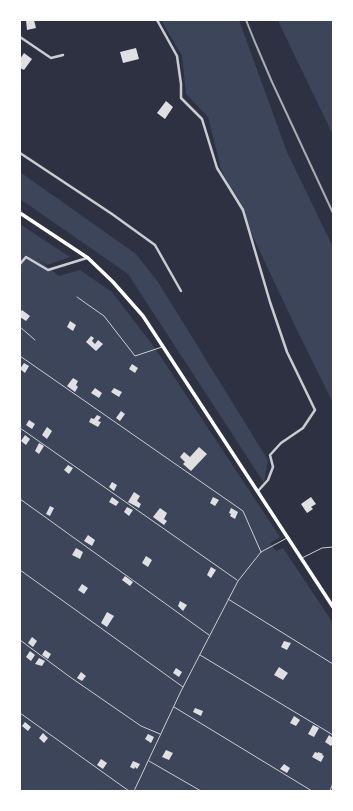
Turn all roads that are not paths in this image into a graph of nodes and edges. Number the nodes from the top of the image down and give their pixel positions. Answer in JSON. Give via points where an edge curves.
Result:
{"nodes":[{"id":1,"x":157,"y":20,"type":"edge"},
{"id":2,"x":20,"y":37,"type":"edge"},
{"id":3,"x":63,"y":55,"type":"dead end"},
{"id":4,"x":20,"y":153,"type":"edge"},
{"id":5,"x":20,"y":213,"type":"edge"},
{"id":6,"x":88,"y":258,"type":"junction"},
{"id":7,"x":20,"y":264,"type":"edge"},
{"id":8,"x":181,"y":291,"type":"dead end"},
{"id":9,"x":77,"y":297,"type":"dead end"},
{"id":10,"x":20,"y":327,"type":"edge"},
{"id":11,"x":35,"y":340,"type":"dead end"},
{"id":12,"x":163,"y":346,"type":"junction"},
{"id":13,"x":20,"y":356,"type":"edge"},
{"id":14,"x":20,"y":428,"type":"edge"},
{"id":15,"x":258,"y":491,"type":"junction"},
{"id":16,"x":20,"y":499,"type":"edge"},
{"id":17,"x":288,"y":538,"type":"junction"},
{"id":18,"x":333,"y":547,"type":"edge"},
{"id":19,"x":261,"y":552,"type":"junction"},
{"id":20,"x":301,"y":558,"type":"junction"},
{"id":21,"x":20,"y":570,"type":"edge"},
{"id":22,"x":238,"y":581,"type":"junction"},
{"id":23,"x":228,"y":599,"type":"junction"},
{"id":24,"x":333,"y":607,"type":"edge"},
{"id":25,"x":210,"y":635,"type":"junction"},
{"id":26,"x":20,"y":640,"type":"edge"},
{"id":27,"x":200,"y":655,"type":"junction"},
{"id":28,"x":333,"y":664,"type":"edge"},
{"id":29,"x":183,"y":687,"type":"junction"},
{"id":30,"x":174,"y":707,"type":"junction"},
{"id":31,"x":20,"y":713,"type":"edge"},
{"id":32,"x":161,"y":735,"type":"junction"},
{"id":33,"x":333,"y":735,"type":"edge"},
{"id":34,"x":149,"y":761,"type":"junction"},
{"id":35,"x":333,"y":783,"type":"edge"},
{"id":36,"x":128,"y":791,"type":"edge"},
{"id":37,"x":134,"y":791,"type":"edge"},
{"id":38,"x":201,"y":791,"type":"edge"},
{"id":39,"x":312,"y":791,"type":"edge"},
{"id":40,"x":330,"y":791,"type":"edge"}],
"edges":[{"from":1,"to":15,"type":"street","via":[[177,56],[181,98],[202,119],[217,168],[243,210],[287,352],[315,410],[303,428],[281,443],[270,455],[273,467],[268,480]]},
{"from":2,"to":3,"type":"street","via":[[51,58]]},
{"from":4,"to":8,"type":"street","via":[[155,245]]},
{"from":5,"to":6,"type":"main road"},
{"from":6,"to":7,"type":"street","via":[[48,270],[26,257]]},
{"from":6,"to":12,"type":"main road","via":[[143,316]]},
{"from":9,"to":12,"type":"lane","via":[[104,316],[135,356]]},
{"from":10,"to":11,"type":"lane"},
{"from":12,"to":15,"type":"main road"},
{"from":13,"to":19,"type":"lane","via":[[243,511]]},
{"from":14,"to":22,"type":"lane"},
{"from":15,"to":17,"type":"main road"},
{"from":16,"to":25,"type":"lane"},
{"from":17,"to":19,"type":"lane"},
{"from":17,"to":20,"type":"main road"},
{"from":18,"to":20,"type":"lane","via":[[322,548]]},
{"from":19,"to":22,"type":"lane"},
{"from":20,"to":24,"type":"main road"},
{"from":21,"to":29,"type":"lane"},
{"from":22,"to":23,"type":"lane"},
{"from":23,"to":25,"type":"lane"},
{"from":23,"to":28,"type":"lane"},
{"from":25,"to":27,"type":"lane"},
{"from":26,"to":32,"type":"lane","via":[[141,726]]},
{"from":27,"to":29,"type":"lane"},
{"from":27,"to":33,"type":"lane"},
{"from":29,"to":30,"type":"lane"},
{"from":30,"to":32,"type":"lane"},
{"from":30,"to":39,"type":"lane"},
{"from":31,"to":36,"type":"lane"},
{"from":32,"to":34,"type":"lane"},
{"from":34,"to":37,"type":"lane"},
{"from":34,"to":38,"type":"lane"},
{"from":35,"to":40,"type":"lane"}]}
